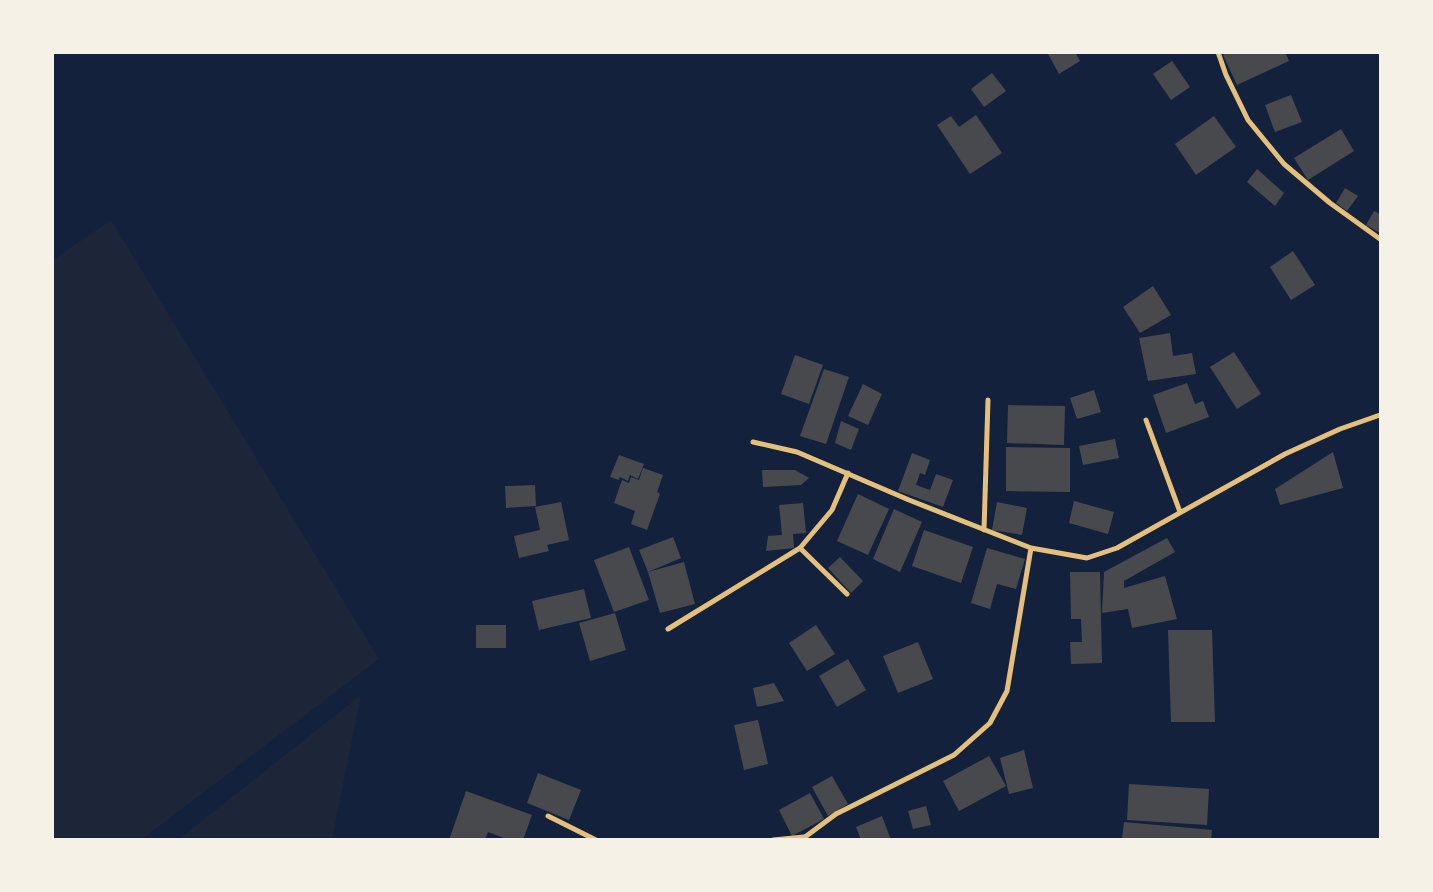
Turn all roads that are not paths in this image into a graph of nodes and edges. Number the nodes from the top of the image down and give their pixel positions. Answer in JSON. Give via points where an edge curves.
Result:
{"nodes":[{"id":1,"x":1218,"y":52,"type":"edge"},
{"id":2,"x":1380,"y":239,"type":"edge"},
{"id":3,"x":988,"y":400,"type":"dead end"},
{"id":4,"x":1380,"y":415,"type":"edge"},
{"id":5,"x":1146,"y":420,"type":"dead end"},
{"id":6,"x":753,"y":442,"type":"dead end"},
{"id":7,"x":848,"y":473,"type":"junction"},
{"id":8,"x":1180,"y":512,"type":"junction"},
{"id":9,"x":984,"y":530,"type":"junction"},
{"id":10,"x":800,"y":548,"type":"junction"},
{"id":11,"x":1031,"y":548,"type":"junction"},
{"id":12,"x":846,"y":594,"type":"dead end"},
{"id":13,"x":668,"y":629,"type":"dead end"},
{"id":14,"x":548,"y":816,"type":"dead end"},
{"id":15,"x":802,"y":838,"type":"edge"},
{"id":16,"x":596,"y":840,"type":"edge"},
{"id":17,"x":773,"y":840,"type":"edge"}],
"edges":[{"from":1,"to":2,"type":"street","via":[[1248,120],[1284,164]]},
{"from":3,"to":9,"type":"street"},
{"from":4,"to":8,"type":"street","via":[[1285,454]]},
{"from":5,"to":8,"type":"street"},
{"from":6,"to":7,"type":"street","via":[[797,452]]},
{"from":7,"to":9,"type":"street"},
{"from":7,"to":10,"type":"street","via":[[832,510]]},
{"from":8,"to":11,"type":"street","via":[[1117,548],[1087,558]]},
{"from":9,"to":11,"type":"street"},
{"from":10,"to":12,"type":"street"},
{"from":10,"to":13,"type":"street"},
{"from":11,"to":15,"type":"street","via":[[1007,691],[990,723],[954,756],[836,814]]},
{"from":14,"to":16,"type":"street"},
{"from":15,"to":17,"type":"street"}]}
